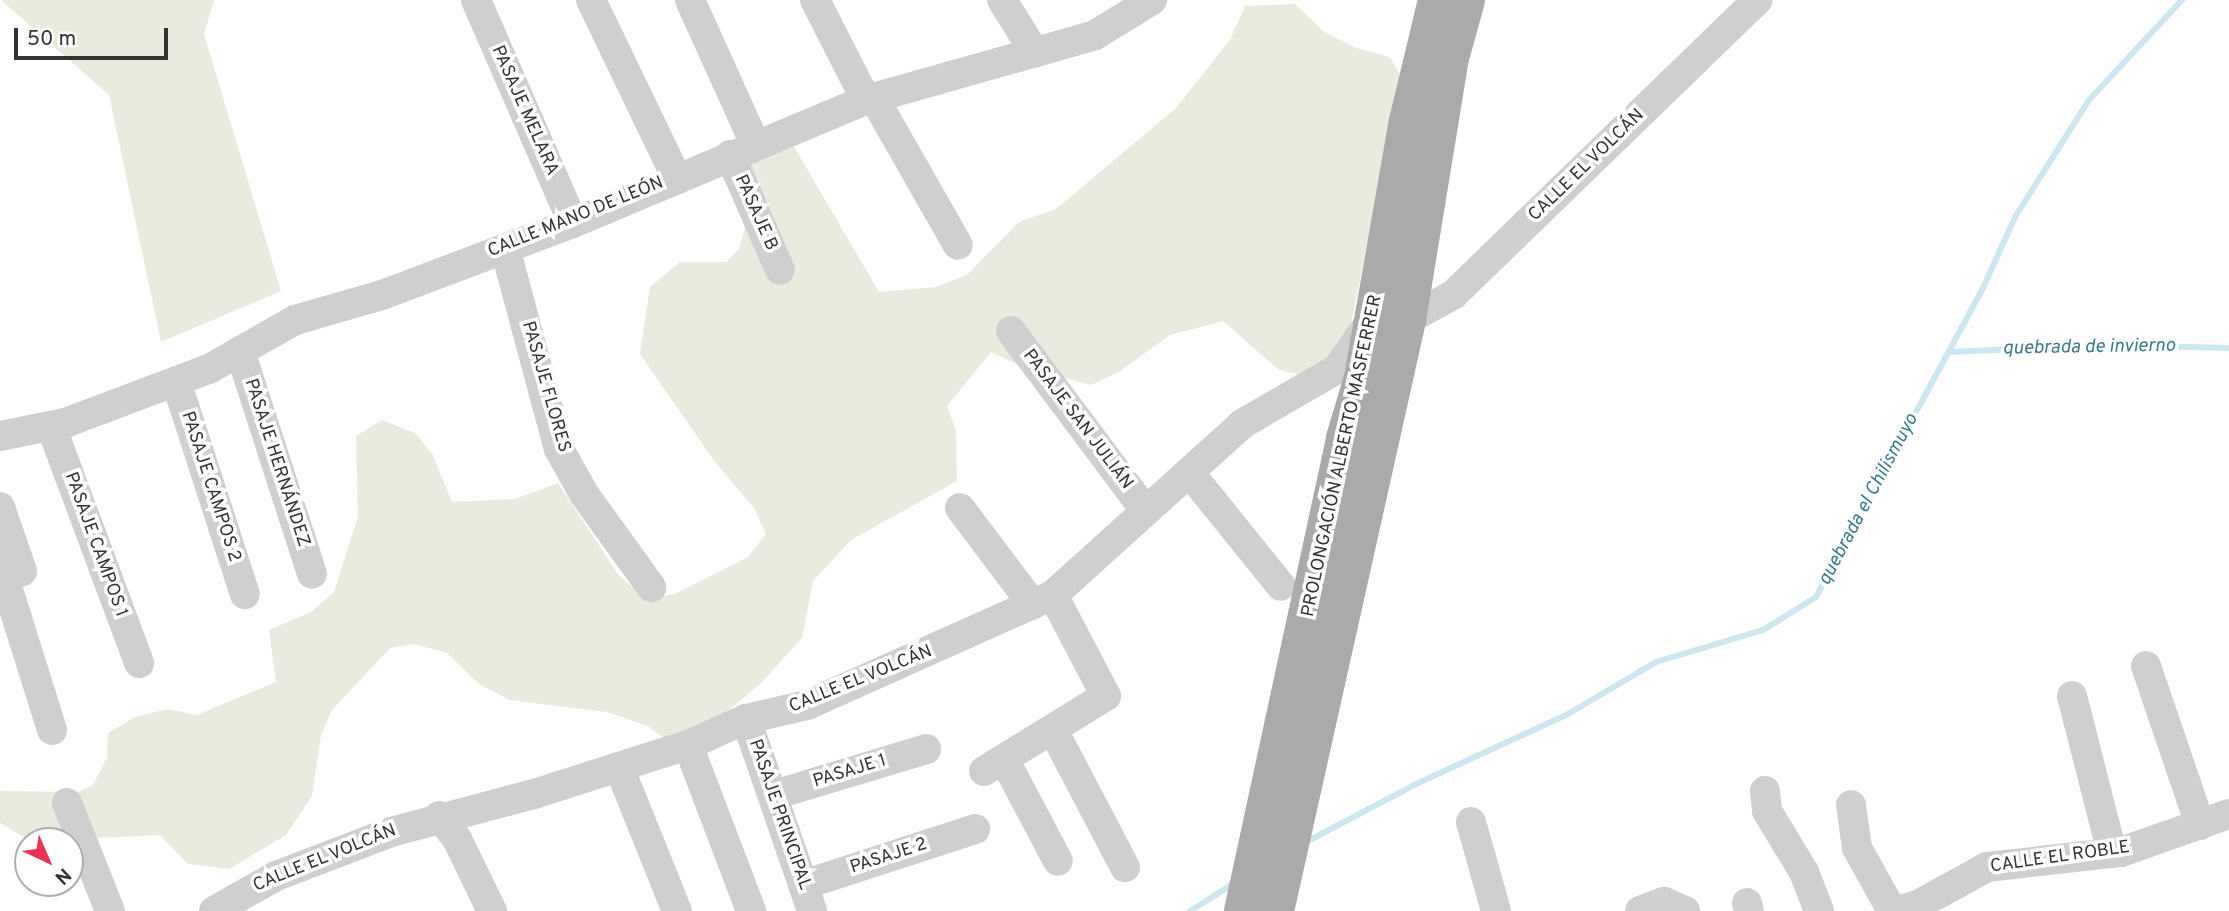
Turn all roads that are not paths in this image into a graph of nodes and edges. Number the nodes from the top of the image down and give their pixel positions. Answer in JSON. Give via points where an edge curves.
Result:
{"nodes":[{"id":1,"x":475,"y":0,"type":"edge"},
{"id":2,"x":591,"y":0,"type":"edge"},
{"id":3,"x":690,"y":0,"type":"edge"},
{"id":4,"x":815,"y":0,"type":"edge"},
{"id":5,"x":1002,"y":0,"type":"edge"},
{"id":6,"x":1150,"y":0,"type":"edge"},
{"id":7,"x":1437,"y":0,"type":"edge"},
{"id":8,"x":1466,"y":0,"type":"edge"},
{"id":9,"x":1757,"y":0,"type":"edge"},
{"id":10,"x":1035,"y":53,"type":"junction"},
{"id":11,"x":870,"y":99,"type":"junction"},
{"id":12,"x":743,"y":150,"type":"junction"},
{"id":13,"x":676,"y":177,"type":"junction"},
{"id":14,"x":573,"y":223,"type":"junction"},
{"id":15,"x":958,"y":245,"type":"dead end"},
{"id":16,"x":505,"y":248,"type":"junction"},
{"id":17,"x":780,"y":270,"type":"dead end"},
{"id":18,"x":1392,"y":314,"type":"junction"},
{"id":19,"x":1011,"y":331,"type":"dead end"},
{"id":20,"x":240,"y":351,"type":"junction"},
{"id":21,"x":176,"y":381,"type":"junction"},
{"id":22,"x":51,"y":426,"type":"junction"},
{"id":23,"x":0,"y":436,"type":"edge"},
{"id":24,"x":1189,"y":472,"type":"junction"},
{"id":25,"x":0,"y":507,"type":"edge"},
{"id":26,"x":960,"y":508,"type":"dead end"},
{"id":27,"x":1143,"y":509,"type":"junction"},
{"id":28,"x":11,"y":567,"type":"edge"},
{"id":29,"x":312,"y":575,"type":"dead end"},
{"id":30,"x":1281,"y":586,"type":"dead end"},
{"id":31,"x":651,"y":587,"type":"dead end"},
{"id":32,"x":245,"y":594,"type":"dead end"},
{"id":33,"x":1043,"y":600,"type":"junction"},
{"id":34,"x":139,"y":663,"type":"dead end"},
{"id":35,"x":2146,"y":666,"type":"dead end"},
{"id":36,"x":2072,"y":696,"type":"dead end"},
{"id":37,"x":746,"y":719,"type":"junction"},
{"id":38,"x":52,"y":730,"type":"dead end"},
{"id":39,"x":1053,"y":730,"type":"junction"},
{"id":40,"x":688,"y":745,"type":"junction"},
{"id":41,"x":926,"y":749,"type":"dead end"},
{"id":42,"x":620,"y":767,"type":"junction"},
{"id":43,"x":1765,"y":791,"type":"dead end"},
{"id":44,"x":774,"y":795,"type":"junction"},
{"id":45,"x":67,"y":803,"type":"dead end"},
{"id":46,"x":1851,"y":805,"type":"dead end"},
{"id":47,"x":2229,"y":814,"type":"edge"},
{"id":48,"x":439,"y":816,"type":"junction"},
{"id":49,"x":1471,"y":822,"type":"dead end"},
{"id":50,"x":2200,"y":825,"type":"junction"},
{"id":51,"x":975,"y":829,"type":"dead end"},
{"id":52,"x":2112,"y":853,"type":"junction"},
{"id":53,"x":1058,"y":861,"type":"dead end"},
{"id":54,"x":1125,"y":867,"type":"dead end"},
{"id":55,"x":807,"y":898,"type":"edge"},
{"id":56,"x":244,"y":903,"type":"edge"},
{"id":57,"x":1642,"y":910,"type":"edge"},
{"id":58,"x":110,"y":911,"type":"edge"},
{"id":59,"x":214,"y":911,"type":"edge"},
{"id":60,"x":492,"y":911,"type":"edge"},
{"id":61,"x":677,"y":911,"type":"edge"},
{"id":62,"x":751,"y":911,"type":"edge"},
{"id":63,"x":1243,"y":911,"type":"edge"},
{"id":64,"x":1275,"y":911,"type":"edge"},
{"id":65,"x":1496,"y":911,"type":"edge"},
{"id":66,"x":1685,"y":911,"type":"edge"},
{"id":67,"x":1819,"y":911,"type":"edge"},
{"id":68,"x":1894,"y":911,"type":"edge"}],
"edges":[{"from":1,"to":14,"type":"street","name":"PASAJE MELARA"},
{"from":2,"to":13,"type":"street"},
{"from":3,"to":12,"type":"street","name":"PASAJE B"},
{"from":4,"to":11,"type":"street"},
{"from":5,"to":10,"type":"street"},
{"from":6,"to":10,"type":"street","name":"CALLE MANO DE LEÓN","via":[[1095,35]]},
{"from":7,"to":18,"type":"main road","name":"PROLONGACIÓN ALBERTO MASFERRER","via":[[1408,121]]},
{"from":8,"to":18,"type":"main road","name":"PROLONGACIÓN ALBERTO MASFERRER"},
{"from":9,"to":18,"type":"street","name":"CALLE EL VOLCÁN","via":[[1453,295]]},
{"from":10,"to":11,"type":"street","name":"CALLE MANO DE LEÓN"},
{"from":11,"to":12,"type":"street","name":"CALLE MANO DE LEÓN"},
{"from":11,"to":15,"type":"street"},
{"from":12,"to":13,"type":"street","name":"CALLE MANO DE LEÓN"},
{"from":12,"to":17,"type":"street","name":"PASAJE B"},
{"from":13,"to":14,"type":"street","name":"CALLE MANO DE LEÓN"},
{"from":14,"to":16,"type":"street","name":"CALLE MANO DE LEÓN"},
{"from":16,"to":20,"type":"street","name":"CALLE MANO DE LEÓN","via":[[382,295],[295,320]]},
{"from":16,"to":31,"type":"street","name":"PASAJE FLORES","via":[[559,449],[583,494]]},
{"from":18,"to":24,"type":"street","name":"CALLE EL VOLCÁN","via":[[1337,369],[1242,424]]},
{"from":18,"to":63,"type":"main road","name":"PROLONGACIÓN ALBERTO MASFERRER"},
{"from":18,"to":64,"type":"main road","name":"PROLONGACIÓN ALBERTO MASFERRER"},
{"from":19,"to":27,"type":"street","name":"PASAJE SAN JULIÁN"},
{"from":20,"to":21,"type":"street","name":"CALLE MANO DE LEÓN"},
{"from":20,"to":29,"type":"street","name":"PASAJE HERNÁNDEZ"},
{"from":21,"to":22,"type":"street","name":"CALLE MANO DE LEÓN"},
{"from":21,"to":32,"type":"street","name":"PASAJE CAMPOS 2"},
{"from":22,"to":23,"type":"street","name":"CALLE MANO DE LEÓN"},
{"from":22,"to":34,"type":"street","name":"PASAJE CAMPOS 1"},
{"from":24,"to":27,"type":"street","name":"CALLE EL VOLCÁN"},
{"from":24,"to":30,"type":"street"},
{"from":25,"to":28,"type":"street"},
{"from":26,"to":33,"type":"street"},
{"from":27,"to":33,"type":"street","name":"CALLE EL VOLCÁN","via":[[1082,574]]},
{"from":28,"to":38,"type":"street"},
{"from":33,"to":37,"type":"street","name":"CALLE EL VOLCÁN","via":[[844,691]]},
{"from":33,"to":39,"type":"street","via":[[1106,696]]},
{"from":35,"to":50,"type":"street"},
{"from":36,"to":52,"type":"street"},
{"from":37,"to":40,"type":"street","name":"CALLE EL VOLCÁN"},
{"from":37,"to":44,"type":"street","name":"PASAJE PRINCIPAL"},
{"from":39,"to":53,"type":"street","via":[[994,765]]},
{"from":39,"to":54,"type":"street"},
{"from":40,"to":42,"type":"street","name":"CALLE EL VOLCÁN"},
{"from":40,"to":62,"type":"street"},
{"from":41,"to":44,"type":"street","name":"PASAJE 1"},
{"from":42,"to":48,"type":"street","name":"CALLE EL VOLCÁN","via":[[534,794]]},
{"from":42,"to":61,"type":"street"},
{"from":43,"to":67,"type":"street","via":[[1767,811],[1804,872]]},
{"from":44,"to":55,"type":"street","name":"PASAJE PRINCIPAL"},
{"from":45,"to":58,"type":"street"},
{"from":46,"to":68,"type":"street","via":[[1857,848]]},
{"from":47,"to":50,"type":"street","name":"CALLE EL ROBLE"},
{"from":48,"to":56,"type":"street","name":"CALLE EL VOLCÁN","via":[[276,876]]},
{"from":48,"to":60,"type":"street","via":[[457,839]]},
{"from":49,"to":65,"type":"street"},
{"from":50,"to":52,"type":"street","name":"CALLE EL ROBLE"},
{"from":51,"to":55,"type":"street","name":"PASAJE 2"},
{"from":52,"to":68,"type":"street","name":"CALLE EL ROBLE","via":[[1987,867],[1918,905]]},
{"from":56,"to":59,"type":"street","name":"CALLE EL VOLCÁN"},
{"from":57,"to":66,"type":"street","via":[[1664,902]]}]}
